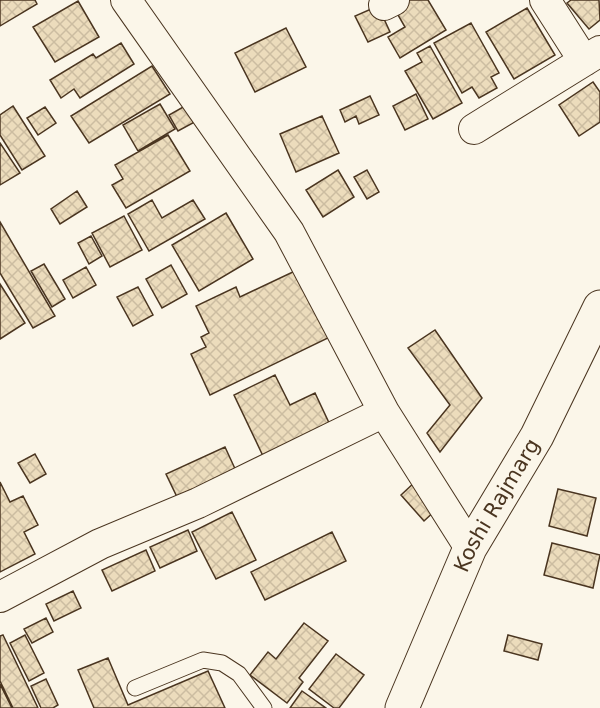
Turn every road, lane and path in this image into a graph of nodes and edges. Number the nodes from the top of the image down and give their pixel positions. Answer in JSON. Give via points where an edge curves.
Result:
{"nodes":[{"id":1,"x":126,"y":0,"type":"edge"},
{"id":2,"x":545,"y":0,"type":"edge"},
{"id":3,"x":592,"y":56,"type":"edge"},
{"id":4,"x":474,"y":129,"type":"dead end"},
{"id":5,"x":600,"y":307,"type":"edge"},
{"id":6,"x":384,"y":412,"type":"junction"},
{"id":7,"x":470,"y":548,"type":"junction"},
{"id":8,"x":0,"y":597,"type":"edge"},
{"id":9,"x":135,"y":688,"type":"dead end"},
{"id":10,"x":264,"y":708,"type":"edge"},
{"id":11,"x":402,"y":708,"type":"edge"}],
"edges":[{"from":1,"to":6,"type":"street","via":[[289,232]]},
{"from":2,"to":3,"type":"street"},
{"from":3,"to":4,"type":"street"},
{"from":5,"to":7,"type":"main road","name":"Koshi Rajmarg","via":[[537,436]]},
{"from":6,"to":7,"type":"street"},
{"from":6,"to":8,"type":"street","via":[[198,503],[100,544]]},
{"from":7,"to":11,"type":"main road","name":"Koshi Rajmarg"},
{"from":9,"to":10,"type":"lane","via":[[203,660],[222,663],[239,675]]}]}
